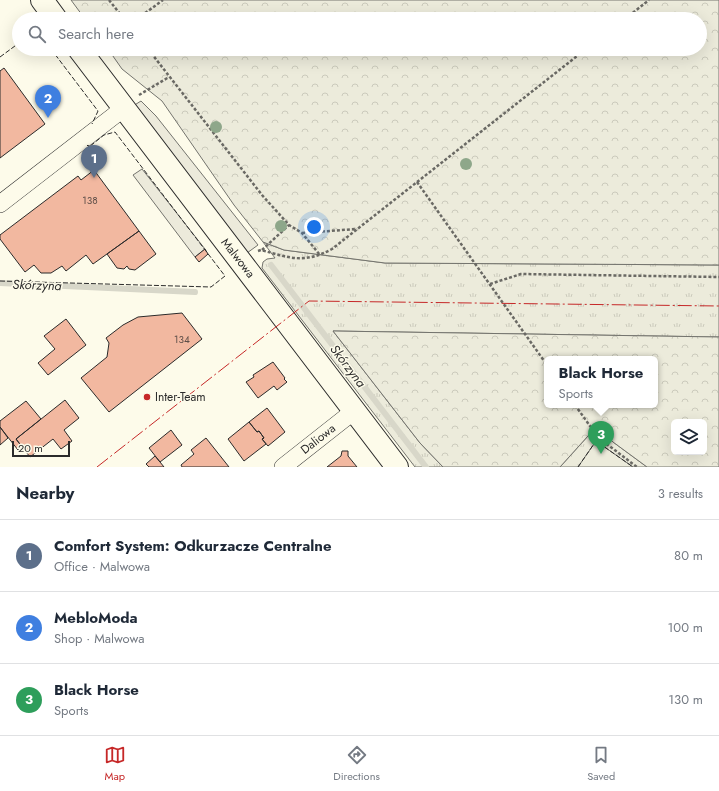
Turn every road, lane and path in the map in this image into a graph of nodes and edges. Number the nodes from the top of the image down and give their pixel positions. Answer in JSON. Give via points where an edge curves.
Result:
{"nodes":[{"id":1,"x":42,"y":0,"type":"edge"},
{"id":2,"x":109,"y":0,"type":"edge"},
{"id":3,"x":163,"y":0,"type":"edge"},
{"id":4,"x":649,"y":0,"type":"edge"},
{"id":5,"x":51,"y":12,"type":"edge"},
{"id":6,"x":118,"y":12,"type":"edge"},
{"id":7,"x":147,"y":12,"type":"edge"},
{"id":8,"x":633,"y":12,"type":"edge"},
{"id":9,"x":84,"y":56,"type":"edge"},
{"id":10,"x":153,"y":56,"type":"edge"},
{"id":11,"x":577,"y":56,"type":"edge"},
{"id":12,"x":169,"y":77,"type":"junction"},
{"id":13,"x":123,"y":107,"type":"junction"},
{"id":14,"x":417,"y":182,"type":"junction"},
{"id":15,"x":0,"y":204,"type":"edge"},
{"id":16,"x":289,"y":225,"type":"junction"},
{"id":17,"x":356,"y":229,"type":"junction"},
{"id":18,"x":302,"y":233,"type":"junction"},
{"id":19,"x":261,"y":250,"type":"junction"},
{"id":20,"x":320,"y":255,"type":"junction"},
{"id":21,"x":241,"y":261,"type":"junction"},
{"id":22,"x":719,"y":278,"type":"edge"},
{"id":23,"x":490,"y":284,"type":"junction"},
{"id":24,"x":544,"y":361,"type":"edge"},
{"id":25,"x":577,"y":408,"type":"edge"},
{"id":26,"x":354,"y":411,"type":"junction"},
{"id":27,"x":283,"y":467,"type":"edge"},
{"id":28,"x":397,"y":467,"type":"edge"},
{"id":29,"x":637,"y":467,"type":"edge"}],
"edges":[{"from":1,"to":5,"type":"street"},
{"from":2,"to":6,"type":"path"},
{"from":3,"to":7,"type":"path"},
{"from":4,"to":8,"type":"path"},
{"from":9,"to":13,"type":"street","name":"Malwowa"},
{"from":10,"to":12,"type":"path"},
{"from":11,"to":14,"type":"path"},
{"from":12,"to":13,"type":"path"},
{"from":12,"to":16,"type":"path","via":[[262,195]]},
{"from":13,"to":15,"type":"street"},
{"from":13,"to":21,"type":"street","name":"Malwowa"},
{"from":14,"to":17,"type":"path"},
{"from":14,"to":23,"type":"path"},
{"from":16,"to":18,"type":"path"},
{"from":16,"to":19,"type":"path"},
{"from":17,"to":18,"type":"path"},
{"from":17,"to":20,"type":"path","via":[[332,249]]},
{"from":18,"to":20,"type":"path"},
{"from":19,"to":20,"type":"path","via":[[299,259]]},
{"from":19,"to":21,"type":"path"},
{"from":21,"to":26,"type":"street","name":"Malwowa"},
{"from":22,"to":23,"type":"path","via":[[521,274]]},
{"from":23,"to":24,"type":"path"},
{"from":25,"to":29,"type":"path","via":[[604,442]]},
{"from":26,"to":27,"type":"street","name":"Daliowa"},
{"from":26,"to":28,"type":"street","name":"Malwowa"}]}
